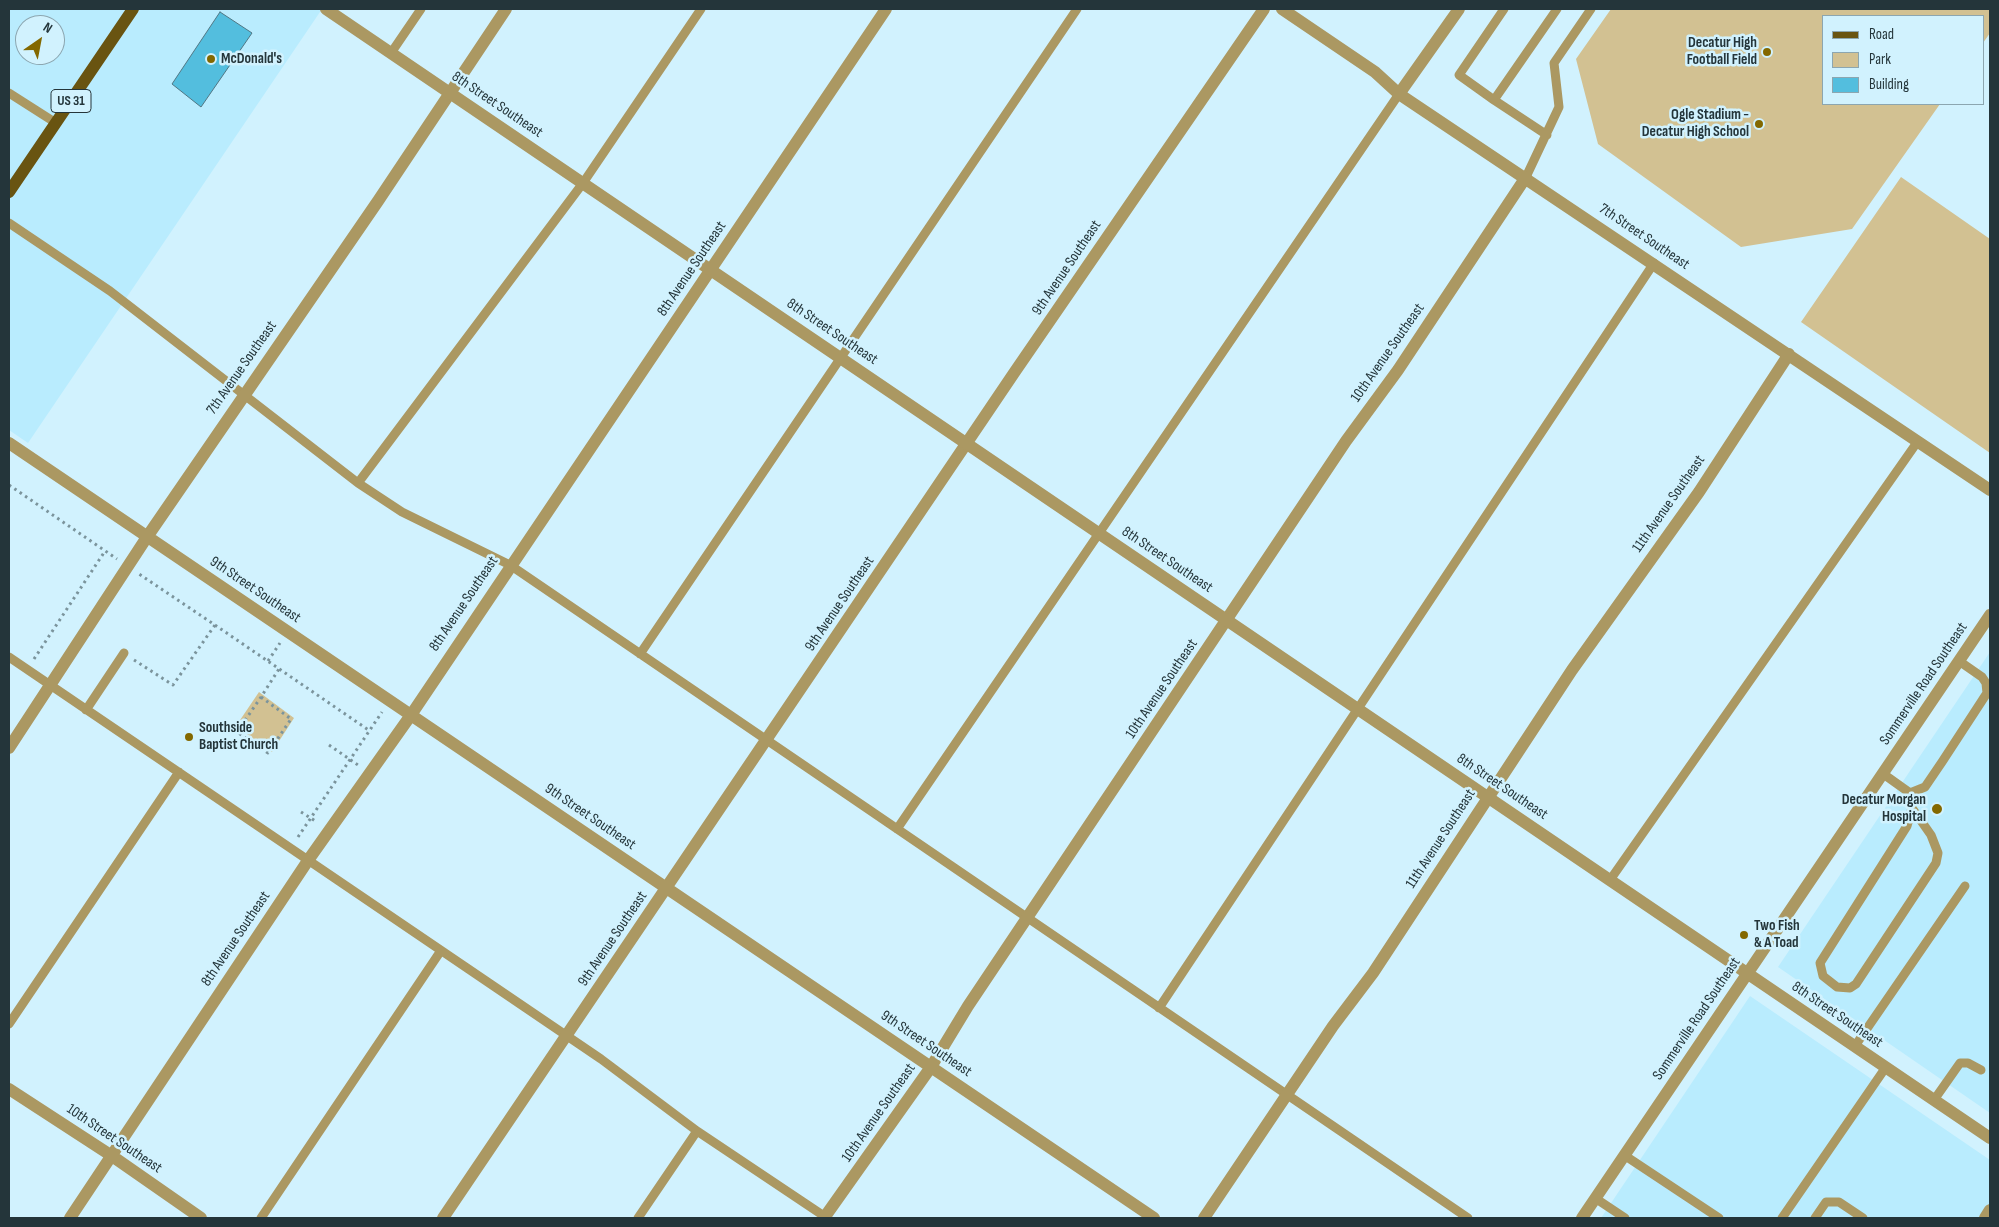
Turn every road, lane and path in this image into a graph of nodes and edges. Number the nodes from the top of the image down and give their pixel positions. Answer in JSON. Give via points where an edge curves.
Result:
{"nodes":[{"id":1,"x":133,"y":9,"type":"edge"},
{"id":2,"x":326,"y":9,"type":"edge"},
{"id":3,"x":420,"y":9,"type":"edge"},
{"id":4,"x":506,"y":9,"type":"edge"},
{"id":5,"x":702,"y":9,"type":"edge"},
{"id":6,"x":886,"y":9,"type":"edge"},
{"id":7,"x":1076,"y":9,"type":"edge"},
{"id":8,"x":1264,"y":9,"type":"edge"},
{"id":9,"x":1282,"y":9,"type":"edge"},
{"id":10,"x":1459,"y":9,"type":"edge"},
{"id":11,"x":1504,"y":9,"type":"edge"},
{"id":12,"x":1557,"y":9,"type":"edge"},
{"id":13,"x":1591,"y":9,"type":"edge"},
{"id":14,"x":391,"y":53,"type":"junction"},
{"id":15,"x":449,"y":92,"type":"junction"},
{"id":16,"x":9,"y":93,"type":"edge"},
{"id":17,"x":1399,"y":94,"type":"junction"},
{"id":18,"x":1494,"y":100,"type":"junction"},
{"id":19,"x":56,"y":123,"type":"junction"},
{"id":20,"x":1547,"y":135,"type":"junction"},
{"id":21,"x":1526,"y":178,"type":"junction"},
{"id":22,"x":584,"y":183,"type":"junction"},
{"id":23,"x":9,"y":192,"type":"edge"},
{"id":24,"x":9,"y":223,"type":"edge"},
{"id":25,"x":1654,"y":263,"type":"junction"},
{"id":26,"x":711,"y":270,"type":"junction"},
{"id":27,"x":1789,"y":354,"type":"junction"},
{"id":28,"x":840,"y":357,"type":"junction"},
{"id":29,"x":244,"y":393,"type":"junction"},
{"id":30,"x":1918,"y":441,"type":"junction"},
{"id":31,"x":9,"y":443,"type":"edge"},
{"id":32,"x":967,"y":444,"type":"junction"},
{"id":33,"x":358,"y":483,"type":"junction"},
{"id":34,"x":9,"y":486,"type":"edge"},
{"id":35,"x":1990,"y":490,"type":"edge"},
{"id":36,"x":1099,"y":533,"type":"junction"},
{"id":37,"x":147,"y":537,"type":"junction"},
{"id":38,"x":105,"y":551,"type":"junction"},
{"id":39,"x":510,"y":565,"type":"junction"},
{"id":40,"x":128,"y":566,"type":"junction"},
{"id":41,"x":1990,"y":615,"type":"edge"},
{"id":42,"x":1227,"y":620,"type":"junction"},
{"id":43,"x":215,"y":625,"type":"junction"},
{"id":44,"x":288,"y":632,"type":"junction"},
{"id":45,"x":124,"y":653,"type":"joint"},
{"id":46,"x":640,"y":654,"type":"junction"},
{"id":47,"x":9,"y":657,"type":"edge"},
{"id":48,"x":268,"y":661,"type":"junction"},
{"id":49,"x":1959,"y":661,"type":"junction"},
{"id":50,"x":279,"y":669,"type":"junction"},
{"id":51,"x":26,"y":670,"type":"junction"},
{"id":52,"x":50,"y":686,"type":"junction"},
{"id":53,"x":1989,"y":688,"type":"edge"},
{"id":54,"x":260,"y":697,"type":"junction"},
{"id":55,"x":390,"y":701,"type":"junction"},
{"id":56,"x":1360,"y":709,"type":"junction"},
{"id":57,"x":86,"y":710,"type":"junction"},
{"id":58,"x":410,"y":715,"type":"junction"},
{"id":59,"x":370,"y":731,"type":"junction"},
{"id":60,"x":767,"y":741,"type":"junction"},
{"id":61,"x":329,"y":745,"type":"dead end"},
{"id":62,"x":9,"y":748,"type":"edge"},
{"id":63,"x":350,"y":760,"type":"junction"},
{"id":64,"x":179,"y":772,"type":"junction"},
{"id":65,"x":370,"y":773,"type":"junction"},
{"id":66,"x":1882,"y":774,"type":"junction"},
{"id":67,"x":1910,"y":794,"type":"junction"},
{"id":68,"x":1488,"y":797,"type":"junction"},
{"id":69,"x":1912,"y":808,"type":"junction"},
{"id":70,"x":897,"y":829,"type":"junction"},
{"id":71,"x":291,"y":847,"type":"junction"},
{"id":72,"x":309,"y":859,"type":"junction"},
{"id":73,"x":1610,"y":880,"type":"junction"},
{"id":74,"x":1965,"y":886,"type":"dead end"},
{"id":75,"x":667,"y":889,"type":"junction"},
{"id":76,"x":1028,"y":918,"type":"junction"},
{"id":77,"x":440,"y":952,"type":"junction"},
{"id":78,"x":1747,"y":973,"type":"junction"},
{"id":79,"x":1159,"y":1008,"type":"junction"},
{"id":80,"x":9,"y":1024,"type":"edge"},
{"id":81,"x":567,"y":1037,"type":"junction"},
{"id":82,"x":1855,"y":1046,"type":"junction"},
{"id":83,"x":931,"y":1067,"type":"junction"},
{"id":84,"x":1886,"y":1067,"type":"junction"},
{"id":85,"x":1981,"y":1070,"type":"dead end"},
{"id":86,"x":9,"y":1090,"type":"edge"},
{"id":87,"x":1286,"y":1095,"type":"junction"},
{"id":88,"x":1934,"y":1100,"type":"junction"},
{"id":89,"x":697,"y":1131,"type":"junction"},
{"id":90,"x":1990,"y":1138,"type":"edge"},
{"id":91,"x":1624,"y":1155,"type":"junction"},
{"id":92,"x":112,"y":1156,"type":"junction"},
{"id":93,"x":1595,"y":1198,"type":"junction"},
{"id":94,"x":1990,"y":1210,"type":"edge"},
{"id":95,"x":70,"y":1218,"type":"edge"},
{"id":96,"x":201,"y":1218,"type":"edge"},
{"id":97,"x":261,"y":1218,"type":"edge"},
{"id":98,"x":443,"y":1218,"type":"edge"},
{"id":99,"x":638,"y":1218,"type":"edge"},
{"id":100,"x":825,"y":1218,"type":"edge"},
{"id":101,"x":1154,"y":1218,"type":"edge"},
{"id":102,"x":1204,"y":1218,"type":"edge"},
{"id":103,"x":1468,"y":1218,"type":"edge"},
{"id":104,"x":1582,"y":1218,"type":"edge"},
{"id":105,"x":1626,"y":1218,"type":"edge"},
{"id":106,"x":1719,"y":1218,"type":"edge"},
{"id":107,"x":1782,"y":1218,"type":"edge"},
{"id":108,"x":1815,"y":1218,"type":"edge"},
{"id":109,"x":1863,"y":1218,"type":"edge"},
{"id":110,"x":1984,"y":1218,"type":"edge"}],
"edges":[{"from":1,"to":19,"type":"main road","number":"US 31"},
{"from":2,"to":14,"type":"street","name":"8th Street Southeast"},
{"from":3,"to":14,"type":"lane"},
{"from":4,"to":15,"type":"street","name":"7th Avenue Southeast"},
{"from":5,"to":22,"type":"lane"},
{"from":6,"to":26,"type":"street","name":"8th Avenue Southeast"},
{"from":7,"to":28,"type":"lane"},
{"from":8,"to":32,"type":"street","name":"9th Avenue Southeast"},
{"from":9,"to":17,"type":"street","name":"7th Street Southeast","via":[[1375,72]]},
{"from":10,"to":17,"type":"street"},
{"from":11,"to":18,"type":"lane","via":[[1459,75]]},
{"from":12,"to":18,"type":"lane"},
{"from":13,"to":20,"type":"lane","via":[[1554,62],[1559,107]]},
{"from":14,"to":15,"type":"street","name":"8th Street Southeast"},
{"from":15,"to":22,"type":"street","name":"8th Street Southeast"},
{"from":15,"to":29,"type":"street","name":"7th Avenue Southeast","via":[[378,201]]},
{"from":16,"to":19,"type":"lane"},
{"from":17,"to":21,"type":"street","name":"7th Street Southeast"},
{"from":17,"to":36,"type":"lane"},
{"from":18,"to":20,"type":"lane"},
{"from":19,"to":23,"type":"main road","number":"US 31"},
{"from":20,"to":21,"type":"lane"},
{"from":21,"to":25,"type":"street","name":"7th Street Southeast"},
{"from":21,"to":42,"type":"street","name":"10th Avenue Southeast"},
{"from":22,"to":26,"type":"street","name":"8th Street Southeast"},
{"from":22,"to":33,"type":"lane"},
{"from":24,"to":29,"type":"lane","via":[[110,291]]},
{"from":25,"to":27,"type":"street","name":"7th Street Southeast"},
{"from":25,"to":56,"type":"lane"},
{"from":26,"to":28,"type":"street","name":"8th Street Southeast"},
{"from":26,"to":39,"type":"street","name":"8th Avenue Southeast"},
{"from":27,"to":30,"type":"street","name":"7th Street Southeast"},
{"from":27,"to":68,"type":"street","name":"11th Avenue Southeast","via":[[1699,492],[1572,670]]},
{"from":28,"to":32,"type":"street","name":"8th Street Southeast"},
{"from":28,"to":46,"type":"lane"},
{"from":29,"to":33,"type":"lane"},
{"from":29,"to":37,"type":"street","name":"7th Avenue Southeast"},
{"from":30,"to":35,"type":"street","name":"7th Street Southeast"},
{"from":30,"to":73,"type":"lane"},
{"from":31,"to":37,"type":"street","name":"9th Street Southeast"},
{"from":32,"to":36,"type":"street","name":"8th Street Southeast"},
{"from":32,"to":60,"type":"street","name":"9th Avenue Southeast"},
{"from":33,"to":39,"type":"lane","via":[[402,512]]},
{"from":34,"to":38,"type":"path"},
{"from":36,"to":42,"type":"street","name":"8th Street Southeast"},
{"from":36,"to":70,"type":"lane"},
{"from":37,"to":40,"type":"street","name":"7th Avenue Southeast"},
{"from":37,"to":44,"type":"street","name":"9th Street Southeast"},
{"from":38,"to":40,"type":"path"},
{"from":38,"to":51,"type":"path"},
{"from":39,"to":46,"type":"lane"},
{"from":39,"to":58,"type":"street","name":"8th Avenue Southeast"},
{"from":40,"to":43,"type":"path"},
{"from":40,"to":52,"type":"street","name":"7th Avenue Southeast"},
{"from":41,"to":49,"type":"street","name":"Sommerville Road Southeast"},
{"from":42,"to":56,"type":"street","name":"8th Street Southeast"},
{"from":42,"to":76,"type":"street","name":"10th Avenue Southeast"},
{"from":43,"to":45,"type":"path","via":[[173,685]]},
{"from":43,"to":48,"type":"path"},
{"from":44,"to":48,"type":"path"},
{"from":44,"to":55,"type":"street","name":"9th Street Southeast"},
{"from":45,"to":57,"type":"lane"},
{"from":46,"to":60,"type":"lane"},
{"from":47,"to":51,"type":"lane"},
{"from":48,"to":50,"type":"path"},
{"from":49,"to":53,"type":"lane","via":[[1982,677]]},
{"from":49,"to":66,"type":"street","name":"Sommerville Road Southeast"},
{"from":50,"to":54,"type":"path"},
{"from":50,"to":59,"type":"path"},
{"from":51,"to":52,"type":"lane"},
{"from":52,"to":57,"type":"lane"},
{"from":52,"to":62,"type":"street","name":"7th Avenue Southeast"},
{"from":53,"to":67,"type":"lane","via":[[1925,787]]},
{"from":54,"to":54,"type":"path","via":[[237,732],[268,753],[290,719]]},
{"from":55,"to":58,"type":"street","name":"9th Street Southeast"},
{"from":55,"to":59,"type":"path"},
{"from":56,"to":68,"type":"street","name":"8th Street Southeast"},
{"from":56,"to":79,"type":"lane"},
{"from":57,"to":64,"type":"lane"},
{"from":58,"to":65,"type":"street","name":"8th Avenue Southeast"},
{"from":58,"to":75,"type":"street","name":"9th Street Southeast"},
{"from":59,"to":63,"type":"path"},
{"from":60,"to":70,"type":"lane"},
{"from":60,"to":75,"type":"street","name":"9th Avenue Southeast"},
{"from":61,"to":63,"type":"path"},
{"from":63,"to":65,"type":"path"},
{"from":63,"to":71,"type":"path"},
{"from":64,"to":71,"type":"lane"},
{"from":64,"to":80,"type":"lane"},
{"from":65,"to":72,"type":"street","name":"8th Avenue Southeast"},
{"from":66,"to":67,"type":"lane"},
{"from":66,"to":78,"type":"street","name":"Sommerville Road Southeast"},
{"from":67,"to":69,"type":"lane"},
{"from":68,"to":73,"type":"street","name":"8th Street Southeast"},
{"from":68,"to":87,"type":"street","name":"11th Avenue Southeast","via":[[1373,973]]},
{"from":69,"to":69,"type":"lane","via":[[1907,826],[1820,963],[1823,976],[1838,987],[1850,988],[1856,984],[1936,863],[1938,853],[1931,835]]},
{"from":70,"to":76,"type":"lane"},
{"from":71,"to":72,"type":"lane"},
{"from":72,"to":77,"type":"lane"},
{"from":72,"to":92,"type":"street","name":"8th Avenue Southeast"},
{"from":73,"to":78,"type":"street","name":"8th Street Southeast"},
{"from":74,"to":82,"type":"lane"},
{"from":75,"to":81,"type":"street","name":"9th Avenue Southeast"},
{"from":75,"to":83,"type":"street","name":"9th Street Southeast"},
{"from":76,"to":79,"type":"lane"},
{"from":76,"to":83,"type":"street","name":"10th Avenue Southeast"},
{"from":77,"to":81,"type":"lane"},
{"from":77,"to":97,"type":"lane"},
{"from":78,"to":82,"type":"street","name":"8th Street Southeast"},
{"from":78,"to":91,"type":"street","name":"Sommerville Road Southeast"},
{"from":79,"to":87,"type":"lane"},
{"from":81,"to":89,"type":"lane"},
{"from":81,"to":98,"type":"street","name":"9th Avenue Southeast"},
{"from":82,"to":84,"type":"street","name":"8th Street Southeast"},
{"from":83,"to":100,"type":"street","name":"10th Avenue Southeast"},
{"from":83,"to":101,"type":"street","name":"9th Street Southeast"},
{"from":84,"to":88,"type":"street","name":"8th Street Southeast"},
{"from":84,"to":107,"type":"lane"},
{"from":85,"to":88,"type":"lane","via":[[1968,1063],[1960,1063]]},
{"from":86,"to":92,"type":"street","name":"10th Street Southeast"},
{"from":87,"to":102,"type":"street","name":"11th Avenue Southeast"},
{"from":87,"to":103,"type":"lane"},
{"from":88,"to":90,"type":"street","name":"8th Street Southeast"},
{"from":89,"to":99,"type":"lane"},
{"from":89,"to":100,"type":"lane"},
{"from":91,"to":93,"type":"street","name":"Sommerville Road Southeast"},
{"from":91,"to":106,"type":"lane"},
{"from":92,"to":95,"type":"street","name":"8th Avenue Southeast"},
{"from":92,"to":96,"type":"street","name":"10th Street Southeast"},
{"from":93,"to":104,"type":"street","name":"Sommerville Road Southeast"},
{"from":93,"to":105,"type":"lane"},
{"from":94,"to":110,"type":"street"},
{"from":108,"to":109,"type":"lane","via":[[1826,1202],[1839,1202]]}]}
